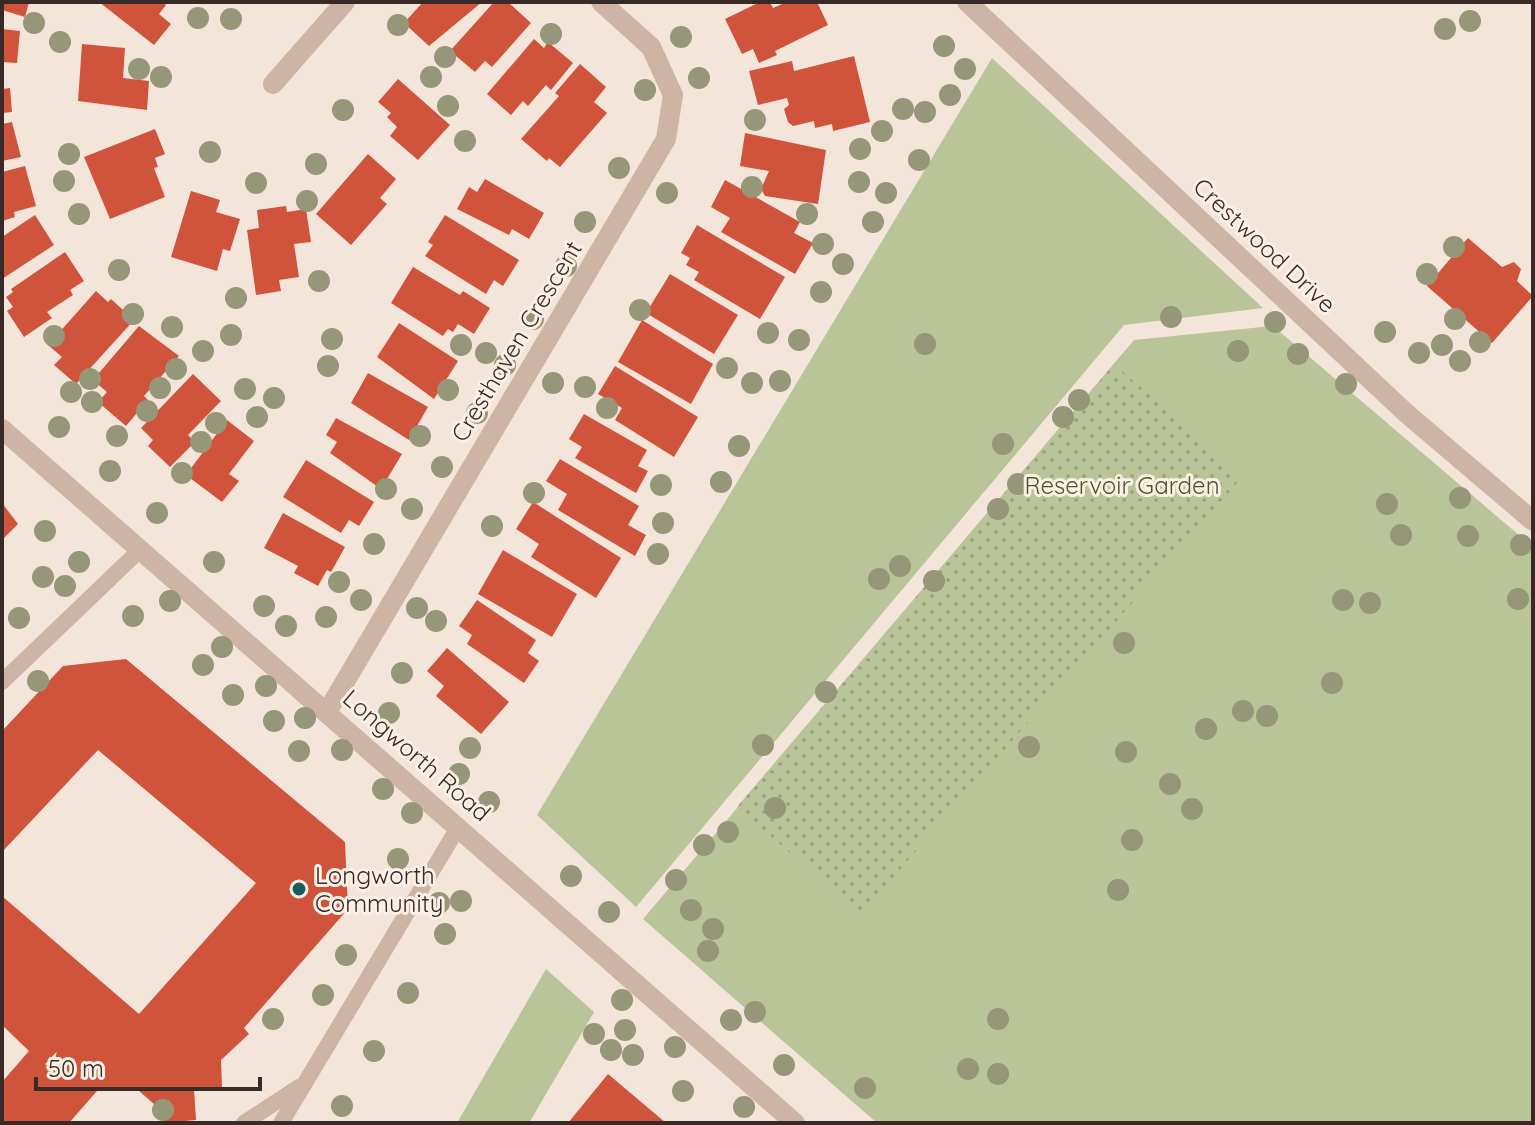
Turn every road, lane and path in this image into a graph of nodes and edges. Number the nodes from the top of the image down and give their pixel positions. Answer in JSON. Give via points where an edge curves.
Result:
{"nodes":[{"id":1,"x":345,"y":2,"type":"edge"},
{"id":2,"x":601,"y":2,"type":"edge"},
{"id":3,"x":967,"y":2,"type":"edge"},
{"id":4,"x":273,"y":84,"type":"dead end"},
{"id":5,"x":2,"y":429,"type":"edge"},
{"id":6,"x":1533,"y":521,"type":"edge"},
{"id":7,"x":141,"y":549,"type":"junction"},
{"id":8,"x":2,"y":682,"type":"edge"},
{"id":9,"x":327,"y":712,"type":"junction"},
{"id":10,"x":459,"y":826,"type":"junction"},
{"id":11,"x":303,"y":1084,"type":"junction"},
{"id":12,"x":244,"y":1123,"type":"edge"},
{"id":13,"x":281,"y":1123,"type":"edge"},
{"id":14,"x":795,"y":1123,"type":"edge"}],
"edges":[{"from":1,"to":4,"type":"street"},
{"from":2,"to":9,"type":"street","name":"Cresthaven Crescent","via":[[651,47],[673,95],[666,139]]},
{"from":3,"to":6,"type":"street","name":"Crestwood Drive","via":[[1406,413]]},
{"from":5,"to":7,"type":"street","name":"Longworth Road"},
{"from":7,"to":8,"type":"lane"},
{"from":7,"to":9,"type":"street","name":"Longworth Road"},
{"from":9,"to":10,"type":"street","name":"Longworth Road"},
{"from":10,"to":11,"type":"lane"},
{"from":10,"to":14,"type":"street","name":"Longworth Road"},
{"from":11,"to":12,"type":"lane"},
{"from":11,"to":13,"type":"lane"}]}
